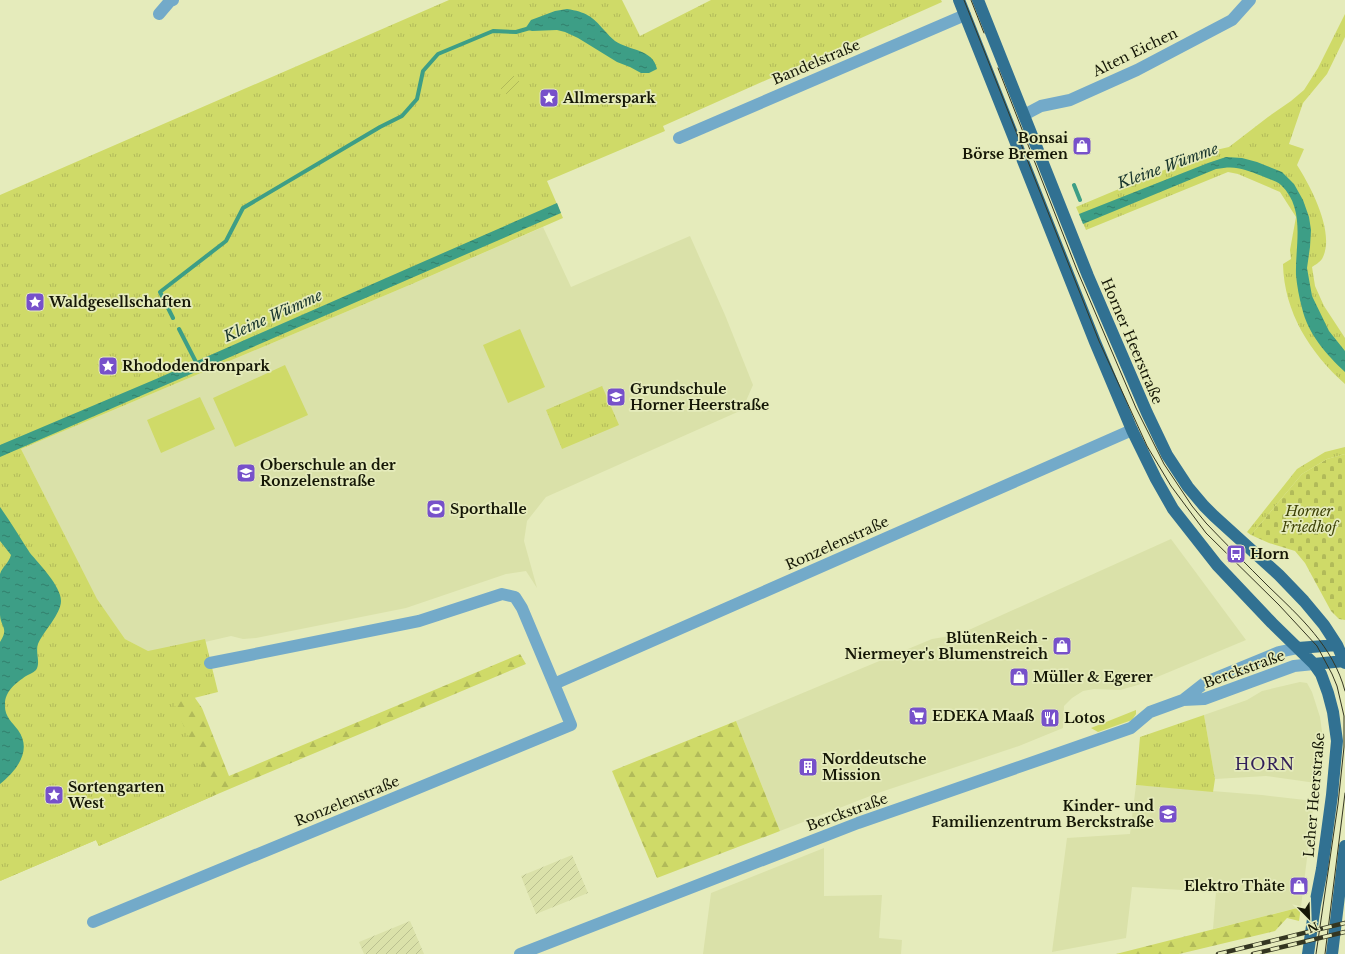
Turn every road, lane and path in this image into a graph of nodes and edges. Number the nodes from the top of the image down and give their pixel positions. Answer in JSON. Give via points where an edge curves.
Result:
{"nodes":[{"id":1,"x":173,"y":0,"type":"edge"},
{"id":2,"x":959,"y":0,"type":"edge"},
{"id":3,"x":978,"y":0,"type":"edge"},
{"id":4,"x":1250,"y":0,"type":"edge"},
{"id":5,"x":159,"y":14,"type":"dead end"},
{"id":6,"x":965,"y":15,"type":"junction"},
{"id":7,"x":1024,"y":115,"type":"junction"},
{"id":8,"x":679,"y":138,"type":"dead end"},
{"id":9,"x":1132,"y":430,"type":"junction"},
{"id":10,"x":1341,"y":645,"type":"edge"},
{"id":11,"x":1298,"y":648,"type":"junction"},
{"id":12,"x":1345,"y":661,"type":"edge"},
{"id":13,"x":210,"y":663,"type":"dead end"},
{"id":14,"x":1314,"y":664,"type":"junction"},
{"id":15,"x":554,"y":684,"type":"junction"},
{"id":16,"x":1183,"y":700,"type":"junction"},
{"id":17,"x":1345,"y":846,"type":"edge"},
{"id":18,"x":93,"y":922,"type":"dead end"},
{"id":19,"x":520,"y":954,"type":"edge"},
{"id":20,"x":1308,"y":954,"type":"edge"},
{"id":21,"x":1332,"y":954,"type":"edge"}],
"edges":[{"from":1,"to":5,"type":"street"},
{"from":2,"to":6,"type":"main road"},
{"from":3,"to":7,"type":"main road","name":"Horner Heerstraße"},
{"from":4,"to":7,"type":"street","name":"Alten Eichen","via":[[1232,20],[1137,70],[1070,100],[1041,106]]},
{"from":6,"to":8,"type":"street","name":"Bandelstraße"},
{"from":6,"to":9,"type":"main road"},
{"from":7,"to":10,"type":"main road","name":"Horner Heerstraße","via":[[1088,276],[1147,414],[1167,454],[1204,506],[1304,601]]},
{"from":9,"to":11,"type":"main road","via":[[1173,509],[1217,565]]},
{"from":9,"to":15,"type":"street","name":"Ronzelenstraße"},
{"from":10,"to":11,"type":"main road"},
{"from":10,"to":12,"type":"main road"},
{"from":11,"to":14,"type":"main road","name":"Leher Heerstraße"},
{"from":11,"to":16,"type":"street","name":"Berckstraße","via":[[1279,652],[1206,682]]},
{"from":12,"to":14,"type":"main road"},
{"from":13,"to":15,"type":"street","name":"Ronzelenstraße","via":[[419,621],[502,594],[514,597],[522,608]]},
{"from":14,"to":16,"type":"street","name":"Berckstraße","via":[[1294,666],[1204,699]]},
{"from":14,"to":20,"type":"main road","name":"Leher Heerstraße","via":[[1328,693],[1337,741],[1323,862]]},
{"from":15,"to":18,"type":"street","name":"Ronzelenstraße","via":[[572,725]]},
{"from":16,"to":19,"type":"street","name":"Berckstraße","via":[[1150,712],[1131,728],[858,823]]},
{"from":17,"to":21,"type":"main road"}]}
